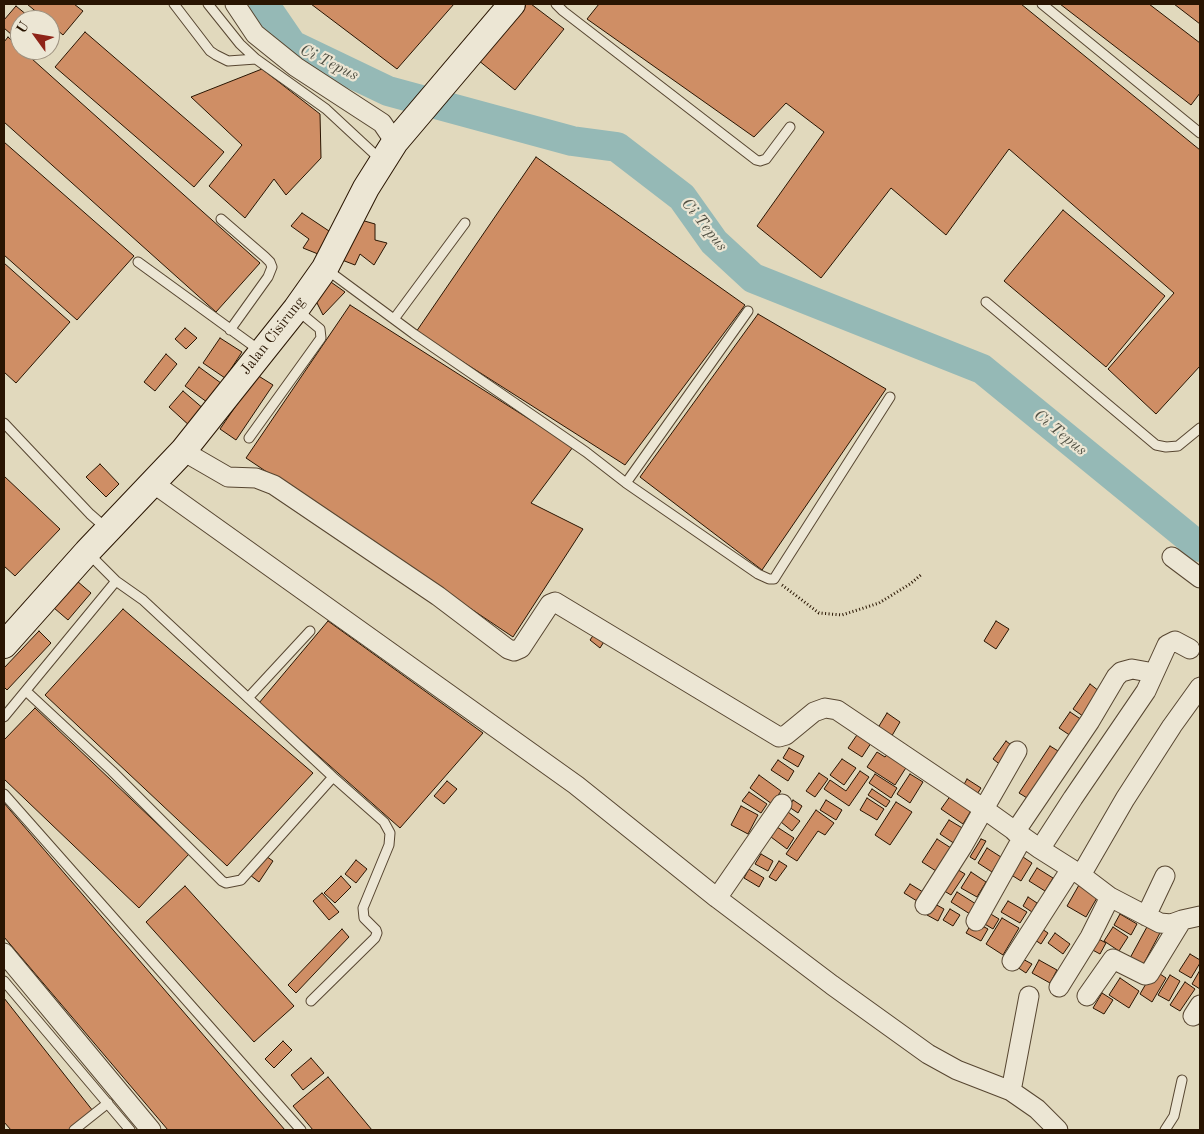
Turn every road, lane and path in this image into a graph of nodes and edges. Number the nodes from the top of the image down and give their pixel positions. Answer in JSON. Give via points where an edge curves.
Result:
{"nodes":[{"id":1,"x":174,"y":4,"type":"edge"},
{"id":2,"x":208,"y":4,"type":"edge"},
{"id":3,"x":235,"y":4,"type":"edge"},
{"id":4,"x":512,"y":4,"type":"edge"},
{"id":5,"x":556,"y":4,"type":"edge"},
{"id":6,"x":1042,"y":4,"type":"edge"},
{"id":7,"x":256,"y":59,"type":"junction"},
{"id":8,"x":790,"y":127,"type":"dead end"},
{"id":9,"x":1200,"y":133,"type":"edge"},
{"id":10,"x":395,"y":143,"type":"junction"},
{"id":11,"x":222,"y":219,"type":"dead end"},
{"id":12,"x":465,"y":223,"type":"dead end"},
{"id":13,"x":138,"y":262,"type":"dead end"},
{"id":14,"x":325,"y":268,"type":"junction"},
{"id":15,"x":986,"y":302,"type":"dead end"},
{"id":16,"x":296,"y":309,"type":"junction"},
{"id":17,"x":748,"y":311,"type":"dead end"},
{"id":18,"x":394,"y":319,"type":"junction"},
{"id":19,"x":230,"y":330,"type":"junction"},
{"id":20,"x":261,"y":352,"type":"junction"},
{"id":21,"x":890,"y":397,"type":"dead end"},
{"id":22,"x":4,"y":423,"type":"edge"},
{"id":23,"x":1200,"y":428,"type":"edge"},
{"id":24,"x":248,"y":438,"type":"dead end"},
{"id":25,"x":183,"y":451,"type":"junction"},
{"id":26,"x":153,"y":483,"type":"junction"},
{"id":27,"x":626,"y":483,"type":"junction"},
{"id":28,"x":108,"y":530,"type":"junction"},
{"id":29,"x":87,"y":552,"type":"junction"},
{"id":30,"x":1172,"y":557,"type":"dead end"},
{"id":31,"x":922,"y":574,"type":"dead end"},
{"id":32,"x":1200,"y":578,"type":"edge"},
{"id":33,"x":774,"y":579,"type":"junction"},
{"id":34,"x":116,"y":580,"type":"junction"},
{"id":35,"x":310,"y":631,"type":"dead end"},
{"id":36,"x":4,"y":645,"type":"edge"},
{"id":37,"x":1190,"y":649,"type":"dead end"},
{"id":38,"x":1154,"y":673,"type":"junction"},
{"id":39,"x":1200,"y":687,"type":"edge"},
{"id":40,"x":26,"y":691,"type":"junction"},
{"id":41,"x":248,"y":698,"type":"junction"},
{"id":42,"x":4,"y":717,"type":"edge"},
{"id":43,"x":1017,"y":751,"type":"dead end"},
{"id":44,"x":333,"y":777,"type":"junction"},
{"id":45,"x":4,"y":794,"type":"edge"},
{"id":46,"x":782,"y":804,"type":"dead end"},
{"id":47,"x":984,"y":809,"type":"junction"},
{"id":48,"x":1019,"y":834,"type":"junction"},
{"id":49,"x":1040,"y":849,"type":"junction"},
{"id":50,"x":1076,"y":872,"type":"junction"},
{"id":51,"x":1165,"y":876,"type":"dead end"},
{"id":52,"x":1110,"y":897,"type":"junction"},
{"id":53,"x":717,"y":898,"type":"junction"},
{"id":54,"x":925,"y":905,"type":"dead end"},
{"id":55,"x":1146,"y":916,"type":"junction"},
{"id":56,"x":1200,"y":916,"type":"edge"},
{"id":57,"x":1182,"y":920,"type":"junction"},
{"id":58,"x":976,"y":921,"type":"dead end"},
{"id":59,"x":4,"y":953,"type":"edge"},
{"id":60,"x":1012,"y":960,"type":"dead end"},
{"id":61,"x":4,"y":981,"type":"edge"},
{"id":62,"x":1059,"y":987,"type":"dead end"},
{"id":63,"x":1030,"y":996,"type":"dead end"},
{"id":64,"x":1087,"y":996,"type":"dead end"},
{"id":65,"x":311,"y":1001,"type":"dead end"},
{"id":66,"x":1182,"y":1080,"type":"dead end"},
{"id":67,"x":1011,"y":1091,"type":"junction"},
{"id":68,"x":108,"y":1103,"type":"junction"},
{"id":69,"x":74,"y":1130,"type":"edge"},
{"id":70,"x":130,"y":1130,"type":"edge"},
{"id":71,"x":151,"y":1130,"type":"edge"},
{"id":72,"x":301,"y":1130,"type":"edge"},
{"id":73,"x":1058,"y":1130,"type":"edge"},
{"id":74,"x":1165,"y":1130,"type":"edge"}],
"edges":[{"from":1,"to":7,"type":"lane","via":[[210,51],[228,61]]},
{"from":2,"to":7,"type":"lane"},
{"from":3,"to":10,"type":"street","via":[[255,34],[296,67],[382,122]]},
{"from":4,"to":10,"type":"main road","name":"Jalan Cisirung"},
{"from":5,"to":8,"type":"lane","via":[[756,160],[766,159]]},
{"from":6,"to":9,"type":"lane"},
{"from":7,"to":10,"type":"lane","via":[[326,109]]},
{"from":10,"to":14,"type":"main road","name":"Jalan Cisirung","via":[[366,188]]},
{"from":11,"to":19,"type":"lane","via":[[272,266],[268,277]]},
{"from":12,"to":18,"type":"lane"},
{"from":13,"to":19,"type":"lane"},
{"from":14,"to":16,"type":"main road","name":"Jalan Cisirung"},
{"from":14,"to":18,"type":"lane"},
{"from":15,"to":23,"type":"lane","via":[[1156,445],[1178,446]]},
{"from":16,"to":20,"type":"main road","name":"Jalan Cisirung"},
{"from":16,"to":24,"type":"lane","via":[[320,330],[321,338]]},
{"from":17,"to":27,"type":"lane"},
{"from":18,"to":27,"type":"lane"},
{"from":19,"to":20,"type":"lane"},
{"from":20,"to":25,"type":"main road","name":"Jalan Cisirung"},
{"from":21,"to":33,"type":"lane"},
{"from":22,"to":28,"type":"lane"},
{"from":25,"to":26,"type":"main road","name":"Jalan Cisirung"},
{"from":25,"to":47,"type":"street","via":[[228,477],[256,478],[274,484],[438,596],[508,649],[521,648],[554,602],[779,737],[814,712],[825,708],[837,710]]},
{"from":26,"to":28,"type":"main road","name":"Jalan Cisirung"},
{"from":26,"to":53,"type":"street","via":[[576,785]]},
{"from":27,"to":33,"type":"lane","via":[[758,574]]},
{"from":28,"to":29,"type":"main road","name":"Jalan Cisirung"},
{"from":29,"to":34,"type":"lane"},
{"from":29,"to":36,"type":"main road","name":"Jalan Cisirung"},
{"from":30,"to":32,"type":"street"},
{"from":31,"to":33,"type":"path","via":[[879,603],[842,615],[819,613]]},
{"from":34,"to":40,"type":"lane"},
{"from":34,"to":41,"type":"lane","via":[[143,600]]},
{"from":35,"to":41,"type":"lane"},
{"from":37,"to":38,"type":"street","via":[[1175,641],[1170,642]]},
{"from":38,"to":48,"type":"street","via":[[1132,669],[1116,677]]},
{"from":38,"to":49,"type":"street","via":[[1146,691]]},
{"from":39,"to":50,"type":"street"},
{"from":40,"to":42,"type":"lane"},
{"from":40,"to":44,"type":"lane","via":[[226,883],[241,880]]},
{"from":41,"to":44,"type":"lane"},
{"from":43,"to":47,"type":"street"},
{"from":44,"to":65,"type":"lane","via":[[384,822],[390,833],[364,908],[364,918],[376,930],[375,938]]},
{"from":45,"to":72,"type":"lane"},
{"from":46,"to":53,"type":"street"},
{"from":47,"to":48,"type":"street"},
{"from":47,"to":54,"type":"street"},
{"from":48,"to":49,"type":"street"},
{"from":48,"to":58,"type":"street"},
{"from":49,"to":50,"type":"street"},
{"from":50,"to":52,"type":"street"},
{"from":50,"to":60,"type":"street"},
{"from":51,"to":55,"type":"street"},
{"from":52,"to":55,"type":"street"},
{"from":52,"to":62,"type":"street","via":[[1090,938]]},
{"from":53,"to":67,"type":"street","via":[[928,1054],[957,1070]]},
{"from":55,"to":57,"type":"street","via":[[1160,923]]},
{"from":56,"to":57,"type":"street"},
{"from":57,"to":64,"type":"street","via":[[1149,974],[1113,959]]},
{"from":59,"to":71,"type":"street"},
{"from":61,"to":68,"type":"lane"},
{"from":63,"to":67,"type":"street"},
{"from":66,"to":74,"type":"lane","via":[[1174,1116]]},
{"from":67,"to":73,"type":"street","via":[[1037,1109]]},
{"from":68,"to":69,"type":"lane"},
{"from":68,"to":70,"type":"lane"}]}
